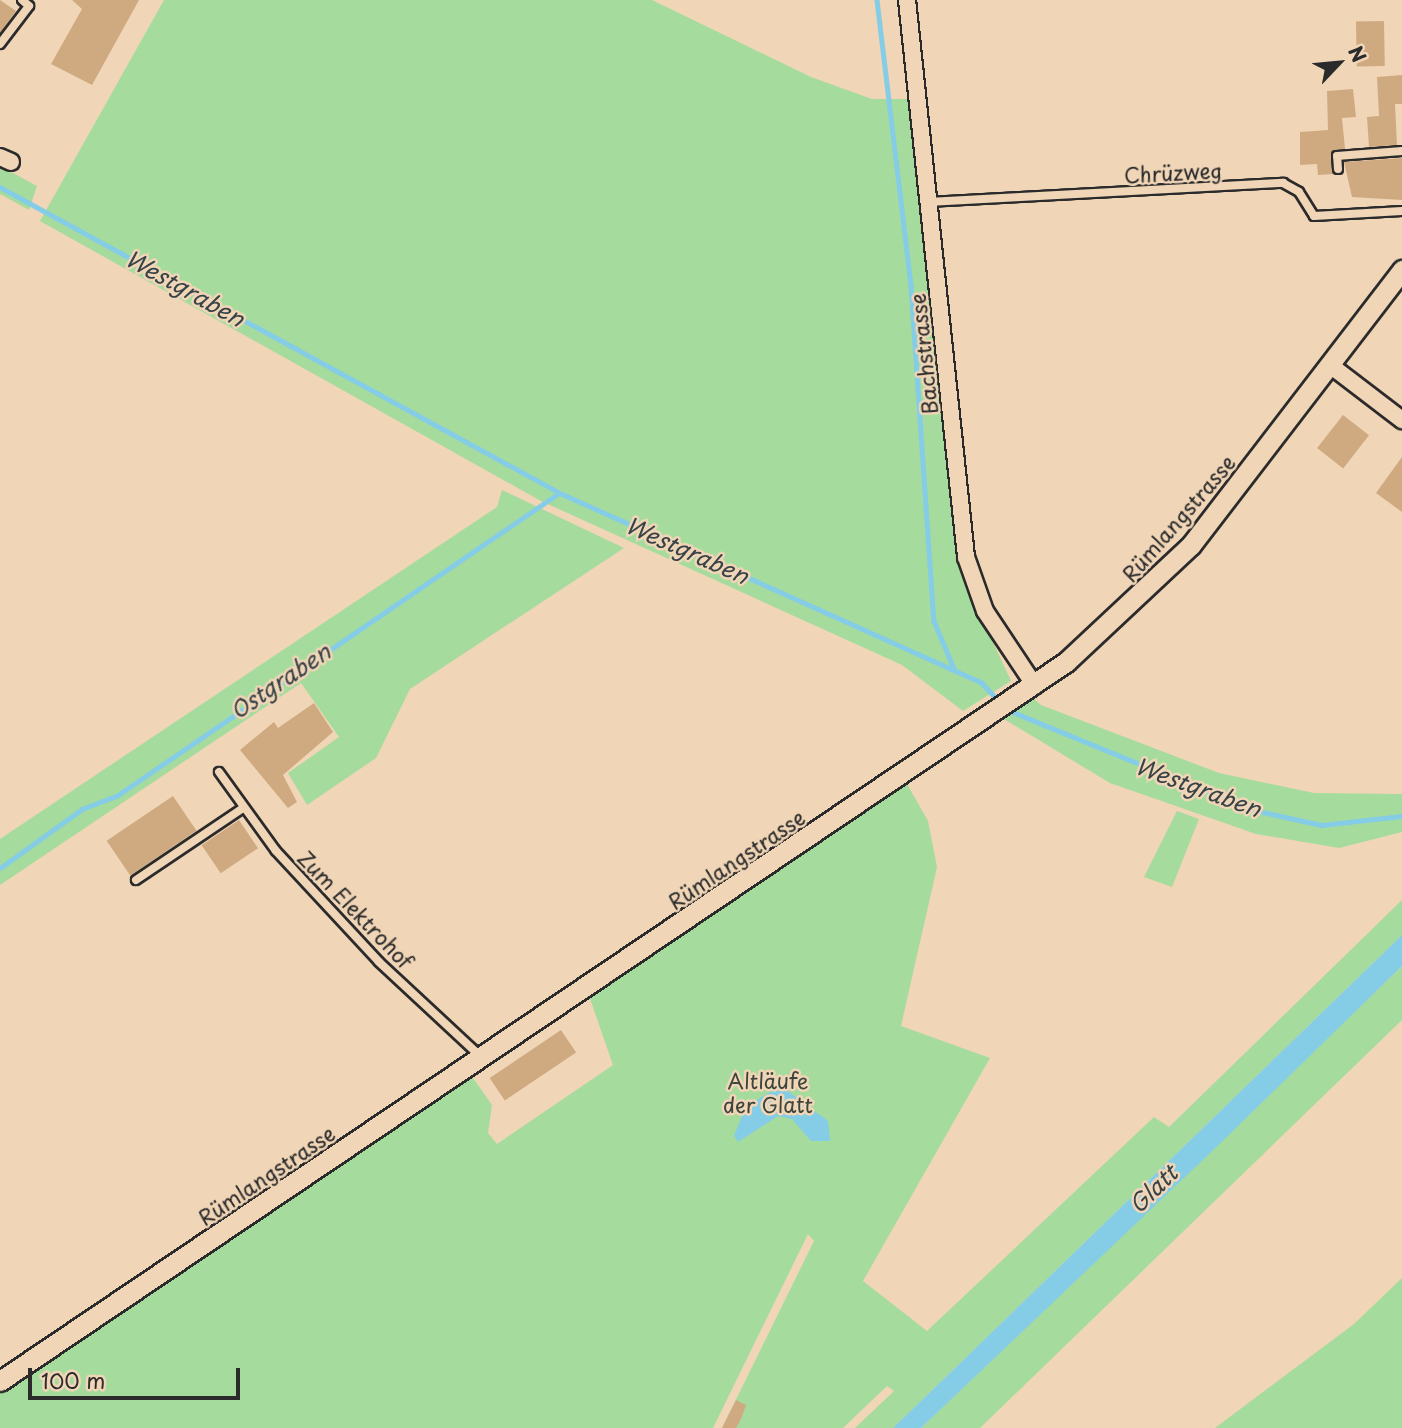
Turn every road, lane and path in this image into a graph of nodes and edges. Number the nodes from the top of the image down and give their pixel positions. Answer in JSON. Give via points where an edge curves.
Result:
{"nodes":[{"id":1,"x":22,"y":0,"type":"edge"},
{"id":2,"x":907,"y":0,"type":"edge"},
{"id":3,"x":0,"y":44,"type":"edge"},
{"id":4,"x":1402,"y":151,"type":"edge"},
{"id":5,"x":1338,"y":169,"type":"dead end"},
{"id":6,"x":928,"y":202,"type":"junction"},
{"id":7,"x":1402,"y":211,"type":"edge"},
{"id":8,"x":1402,"y":270,"type":"edge"},
{"id":9,"x":1330,"y":365,"type":"junction"},
{"id":10,"x":1402,"y":420,"type":"edge"},
{"id":11,"x":1035,"y":686,"type":"junction"},
{"id":12,"x":219,"y":772,"type":"dead end"},
{"id":13,"x":243,"y":808,"type":"junction"},
{"id":14,"x":136,"y":880,"type":"dead end"},
{"id":15,"x":481,"y":1058,"type":"junction"},
{"id":16,"x":0,"y":1381,"type":"edge"}],
"edges":[{"from":1,"to":3,"type":"lane","via":[[29,6]]},
{"from":2,"to":6,"type":"street","name":"Bachstrasse"},
{"from":4,"to":5,"type":"lane","via":[[1337,156]]},
{"from":6,"to":7,"type":"lane","name":"Chrüzweg","via":[[1283,183],[1299,192],[1314,216]]},
{"from":6,"to":11,"type":"street","name":"Bachstrasse","via":[[966,557],[985,611]]},
{"from":8,"to":9,"type":"street","name":"Rümlangstrasse"},
{"from":9,"to":10,"type":"street"},
{"from":9,"to":11,"type":"street","name":"Rümlangstrasse","via":[[1183,554],[1114,622]]},
{"from":11,"to":15,"type":"street","name":"Rümlangstrasse"},
{"from":12,"to":13,"type":"lane","name":"Zum Elektrohof"},
{"from":13,"to":14,"type":"lane"},
{"from":13,"to":15,"type":"lane","name":"Zum Elektrohof","via":[[379,962]]},
{"from":15,"to":16,"type":"street","name":"Rümlangstrasse"}]}
